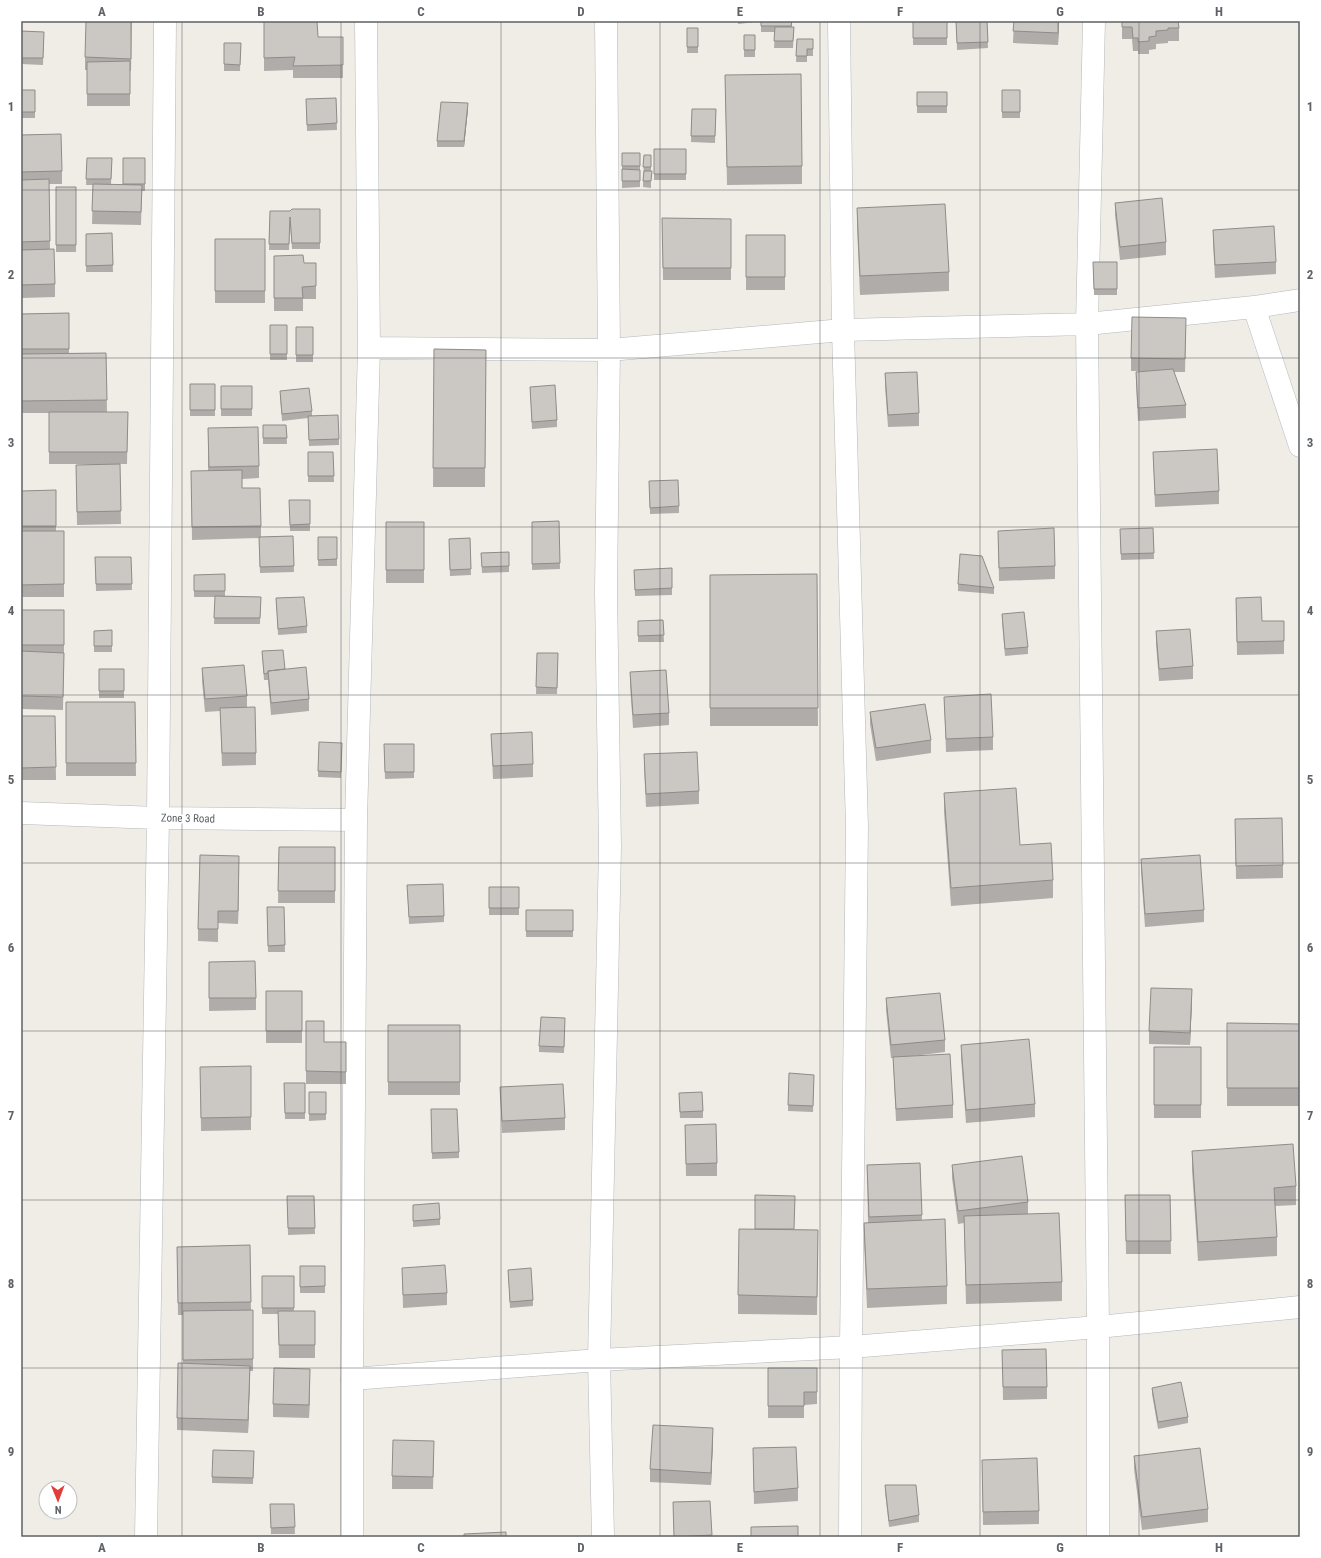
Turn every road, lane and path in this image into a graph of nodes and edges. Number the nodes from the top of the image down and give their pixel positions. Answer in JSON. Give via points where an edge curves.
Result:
{"nodes":[{"id":1,"x":165,"y":21,"type":"edge"},
{"id":2,"x":366,"y":21,"type":"edge"},
{"id":3,"x":606,"y":21,"type":"edge"},
{"id":4,"x":839,"y":21,"type":"edge"},
{"id":5,"x":1094,"y":21,"type":"edge"},
{"id":6,"x":1300,"y":300,"type":"edge"},
{"id":7,"x":1254,"y":307,"type":"junction"},
{"id":8,"x":1087,"y":324,"type":"junction"},
{"id":9,"x":843,"y":330,"type":"junction"},
{"id":10,"x":369,"y":348,"type":"junction"},
{"id":11,"x":609,"y":350,"type":"junction"},
{"id":12,"x":1300,"y":446,"type":"edge"},
{"id":13,"x":21,"y":813,"type":"edge"},
{"id":14,"x":158,"y":818,"type":"junction"},
{"id":15,"x":356,"y":820,"type":"junction"},
{"id":16,"x":1300,"y":1307,"type":"edge"},
{"id":17,"x":1098,"y":1327,"type":"junction"},
{"id":18,"x":851,"y":1348,"type":"junction"},
{"id":19,"x":599,"y":1360,"type":"junction"},
{"id":20,"x":352,"y":1379,"type":"junction"},
{"id":21,"x":146,"y":1537,"type":"edge"},
{"id":22,"x":352,"y":1537,"type":"edge"},
{"id":23,"x":603,"y":1537,"type":"edge"},
{"id":24,"x":850,"y":1537,"type":"edge"},
{"id":25,"x":1098,"y":1537,"type":"edge"}],
"edges":[{"from":1,"to":14,"type":"street"},
{"from":2,"to":10,"type":"street"},
{"from":3,"to":11,"type":"street"},
{"from":4,"to":9,"type":"street"},
{"from":5,"to":8,"type":"street"},
{"from":6,"to":7,"type":"street"},
{"from":7,"to":8,"type":"street"},
{"from":7,"to":12,"type":"street"},
{"from":8,"to":9,"type":"street"},
{"from":8,"to":17,"type":"street"},
{"from":9,"to":11,"type":"street"},
{"from":9,"to":18,"type":"street","via":[[857,827]]},
{"from":10,"to":11,"type":"street"},
{"from":10,"to":15,"type":"street"},
{"from":11,"to":19,"type":"street","via":[[606,591],[610,847]]},
{"from":13,"to":14,"type":"street","name":"Zone 3 Road"},
{"from":14,"to":15,"type":"street","name":"Zone 3 Road"},
{"from":14,"to":21,"type":"street"},
{"from":15,"to":20,"type":"street"},
{"from":16,"to":17,"type":"street"},
{"from":17,"to":18,"type":"street"},
{"from":17,"to":25,"type":"street"},
{"from":18,"to":19,"type":"street"},
{"from":18,"to":24,"type":"street"},
{"from":19,"to":20,"type":"street"},
{"from":19,"to":23,"type":"street"},
{"from":20,"to":22,"type":"street"}]}
